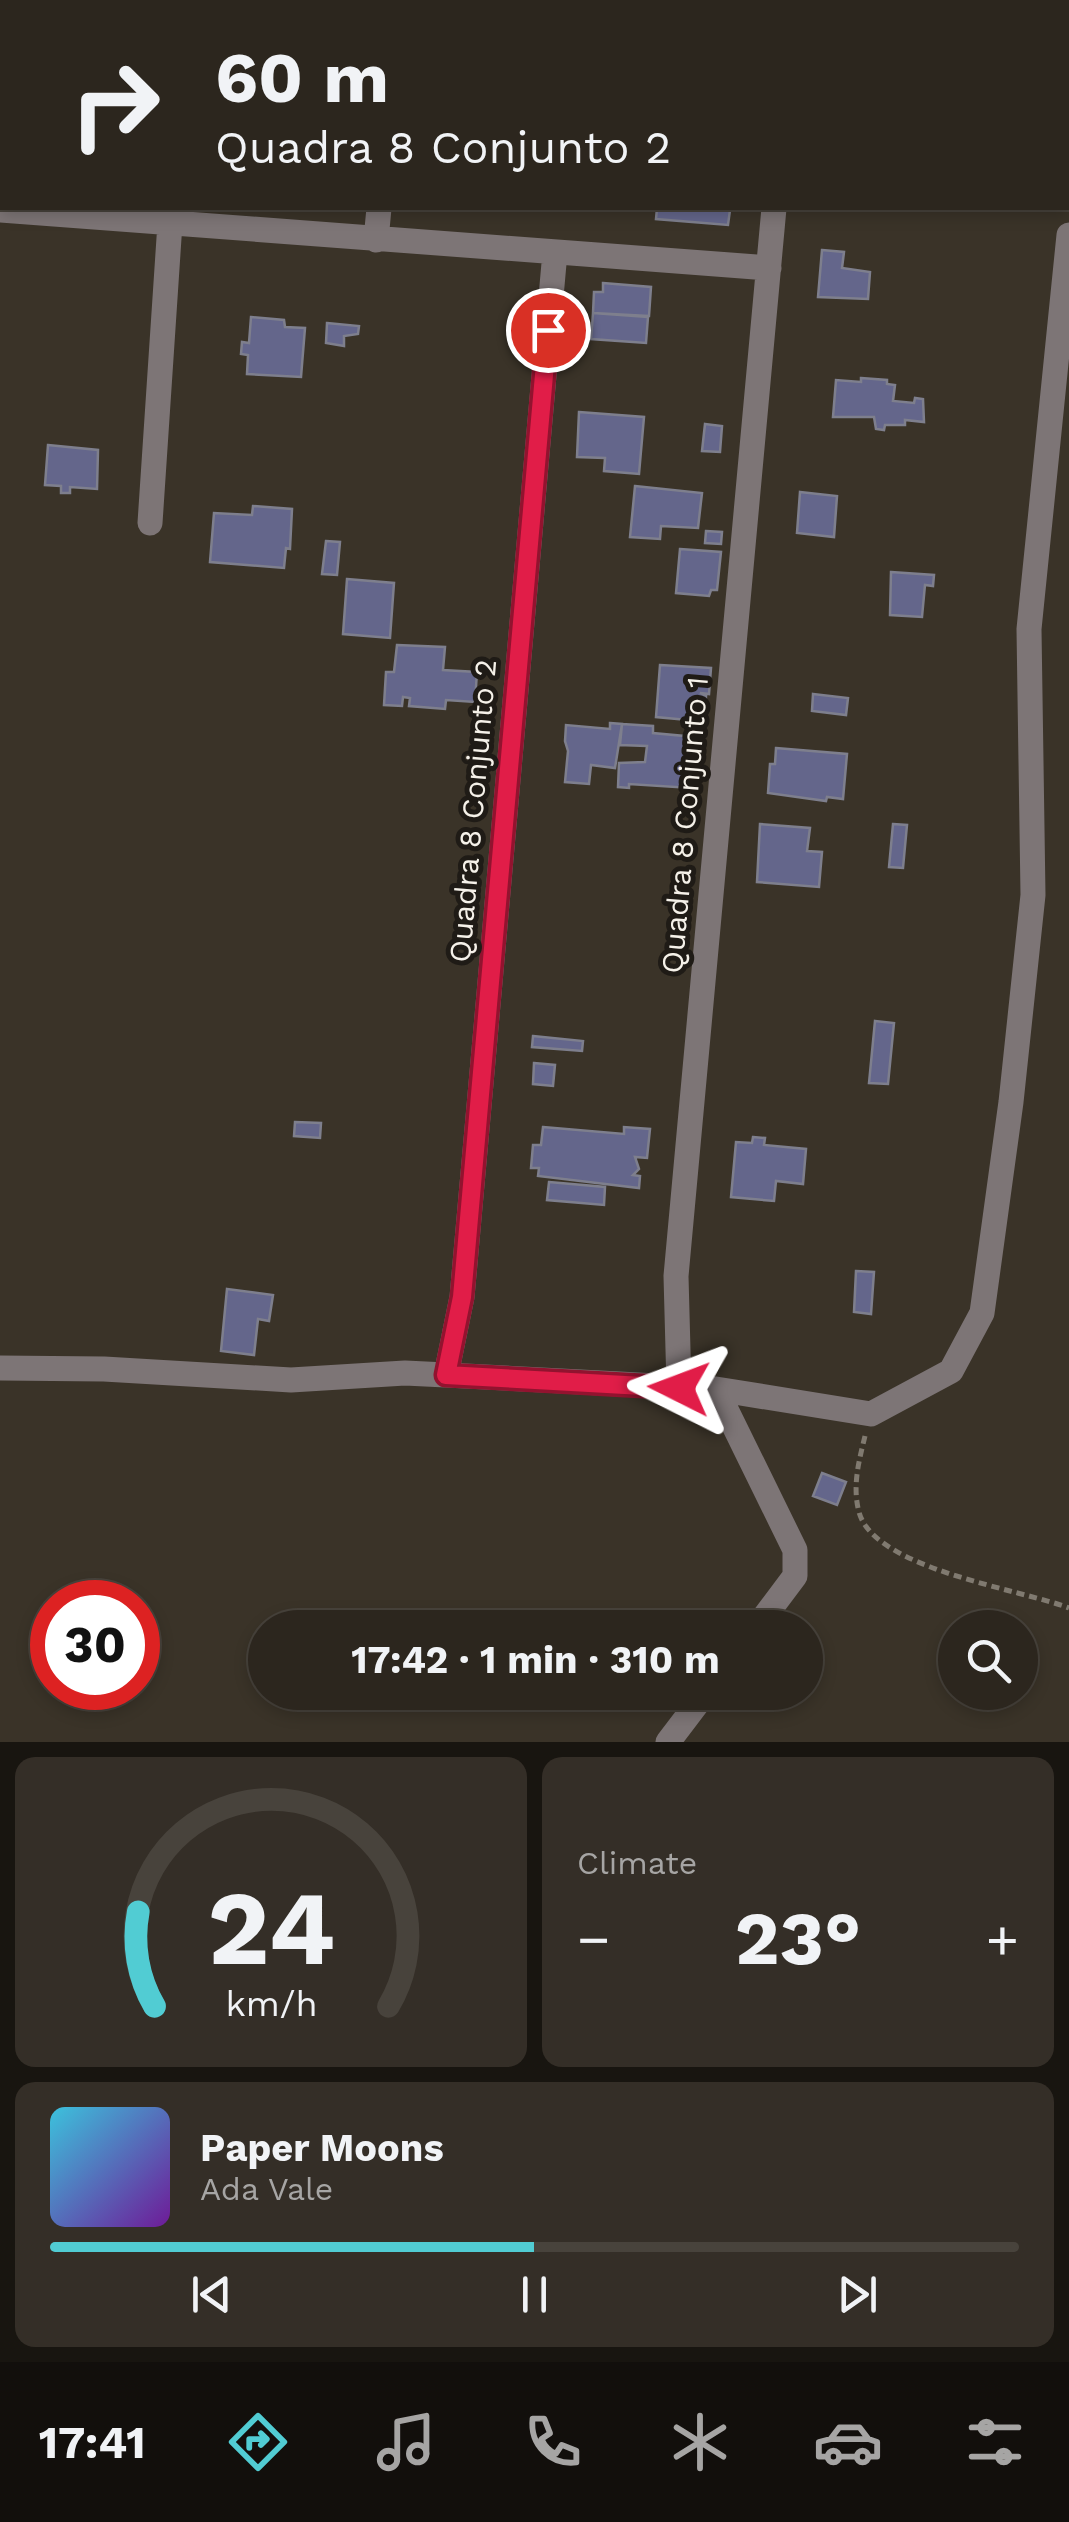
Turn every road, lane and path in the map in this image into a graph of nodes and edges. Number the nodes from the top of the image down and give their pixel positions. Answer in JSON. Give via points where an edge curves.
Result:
{"nodes":[{"id":1,"x":16,"y":210,"type":"edge"},
{"id":2,"x":380,"y":210,"type":"edge"},
{"id":3,"x":774,"y":210,"type":"edge"},
{"id":4,"x":170,"y":223,"type":"junction"},
{"id":5,"x":1069,"y":235,"type":"edge"},
{"id":6,"x":376,"y":240,"type":"junction"},
{"id":7,"x":555,"y":252,"type":"junction"},
{"id":8,"x":769,"y":268,"type":"junction"},
{"id":9,"x":150,"y":524,"type":"dead end"},
{"id":10,"x":0,"y":1368,"type":"edge"},
{"id":11,"x":446,"y":1375,"type":"junction"},
{"id":12,"x":679,"y":1388,"type":"junction"},
{"id":13,"x":716,"y":1389,"type":"junction"},
{"id":14,"x":871,"y":1414,"type":"junction"},
{"id":15,"x":1069,"y":1608,"type":"edge"},
{"id":16,"x":770,"y":1610,"type":"edge"},
{"id":17,"x":692,"y":1710,"type":"edge"},
{"id":18,"x":668,"y":1742,"type":"edge"}],
"edges":[{"from":1,"to":4,"type":"street"},
{"from":2,"to":6,"type":"street"},
{"from":3,"to":8,"type":"street","name":"Quadra 8 Conjunto 1"},
{"from":4,"to":6,"type":"street"},
{"from":4,"to":9,"type":"street"},
{"from":5,"to":14,"type":"street","via":[[1029,629],[1032,895],[982,1314],[951,1371]]},
{"from":6,"to":7,"type":"street"},
{"from":7,"to":8,"type":"street"},
{"from":7,"to":11,"type":"street","name":"Quadra 8 Conjunto 2","via":[[462,1297]]},
{"from":8,"to":12,"type":"street","name":"Quadra 8 Conjunto 1","via":[[676,1276]]},
{"from":10,"to":11,"type":"street","via":[[290,1380]]},
{"from":11,"to":12,"type":"street"},
{"from":12,"to":13,"type":"street"},
{"from":13,"to":14,"type":"street"},
{"from":13,"to":16,"type":"street","via":[[795,1550],[795,1576]]},
{"from":14,"to":15,"type":"path","via":[[855,1488],[859,1516],[878,1540],[956,1578]]},
{"from":17,"to":18,"type":"street"}]}
